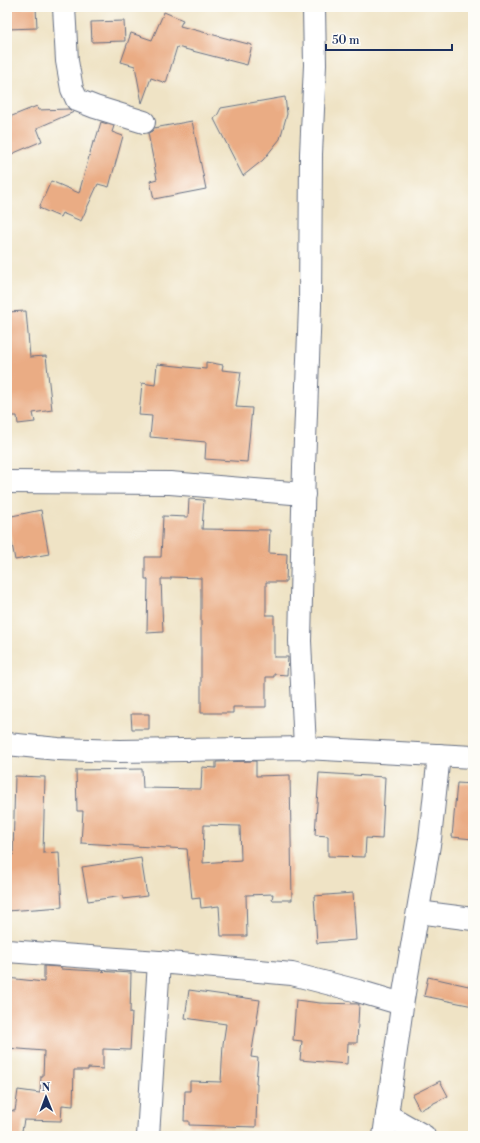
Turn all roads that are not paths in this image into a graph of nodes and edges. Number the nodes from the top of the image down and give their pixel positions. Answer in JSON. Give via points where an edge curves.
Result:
{"nodes":[{"id":1,"x":64,"y":7,"type":"edge"},
{"id":2,"x":314,"y":7,"type":"edge"},
{"id":3,"x":144,"y":122,"type":"dead end"},
{"id":4,"x":7,"y":482,"type":"edge"},
{"id":5,"x":304,"y":494,"type":"junction"},
{"id":6,"x":7,"y":744,"type":"edge"},
{"id":7,"x":305,"y":748,"type":"junction"},
{"id":8,"x":439,"y":755,"type":"junction"},
{"id":9,"x":473,"y":757,"type":"edge"},
{"id":10,"x":418,"y":912,"type":"junction"},
{"id":11,"x":473,"y":919,"type":"edge"},
{"id":12,"x":7,"y":951,"type":"edge"},
{"id":13,"x":159,"y":962,"type":"junction"},
{"id":14,"x":402,"y":1004,"type":"junction"},
{"id":15,"x":385,"y":1126,"type":"edge"},
{"id":16,"x":148,"y":1136,"type":"edge"},
{"id":17,"x":424,"y":1136,"type":"edge"}],
"edges":[{"from":1,"to":3,"type":"street","via":[[67,61],[72,89],[77,100]]},
{"from":2,"to":5,"type":"street","via":[[316,65]]},
{"from":4,"to":5,"type":"street","via":[[170,483]]},
{"from":5,"to":7,"type":"street","via":[[300,641]]},
{"from":6,"to":7,"type":"street","via":[[58,749],[120,750]]},
{"from":7,"to":8,"type":"street"},
{"from":8,"to":9,"type":"street"},
{"from":8,"to":10,"type":"street","via":[[430,840]]},
{"from":10,"to":11,"type":"street"},
{"from":10,"to":14,"type":"street"},
{"from":12,"to":13,"type":"street"},
{"from":13,"to":14,"type":"street","via":[[292,974]]},
{"from":13,"to":16,"type":"street"},
{"from":14,"to":15,"type":"street"},
{"from":15,"to":17,"type":"street"}]}
